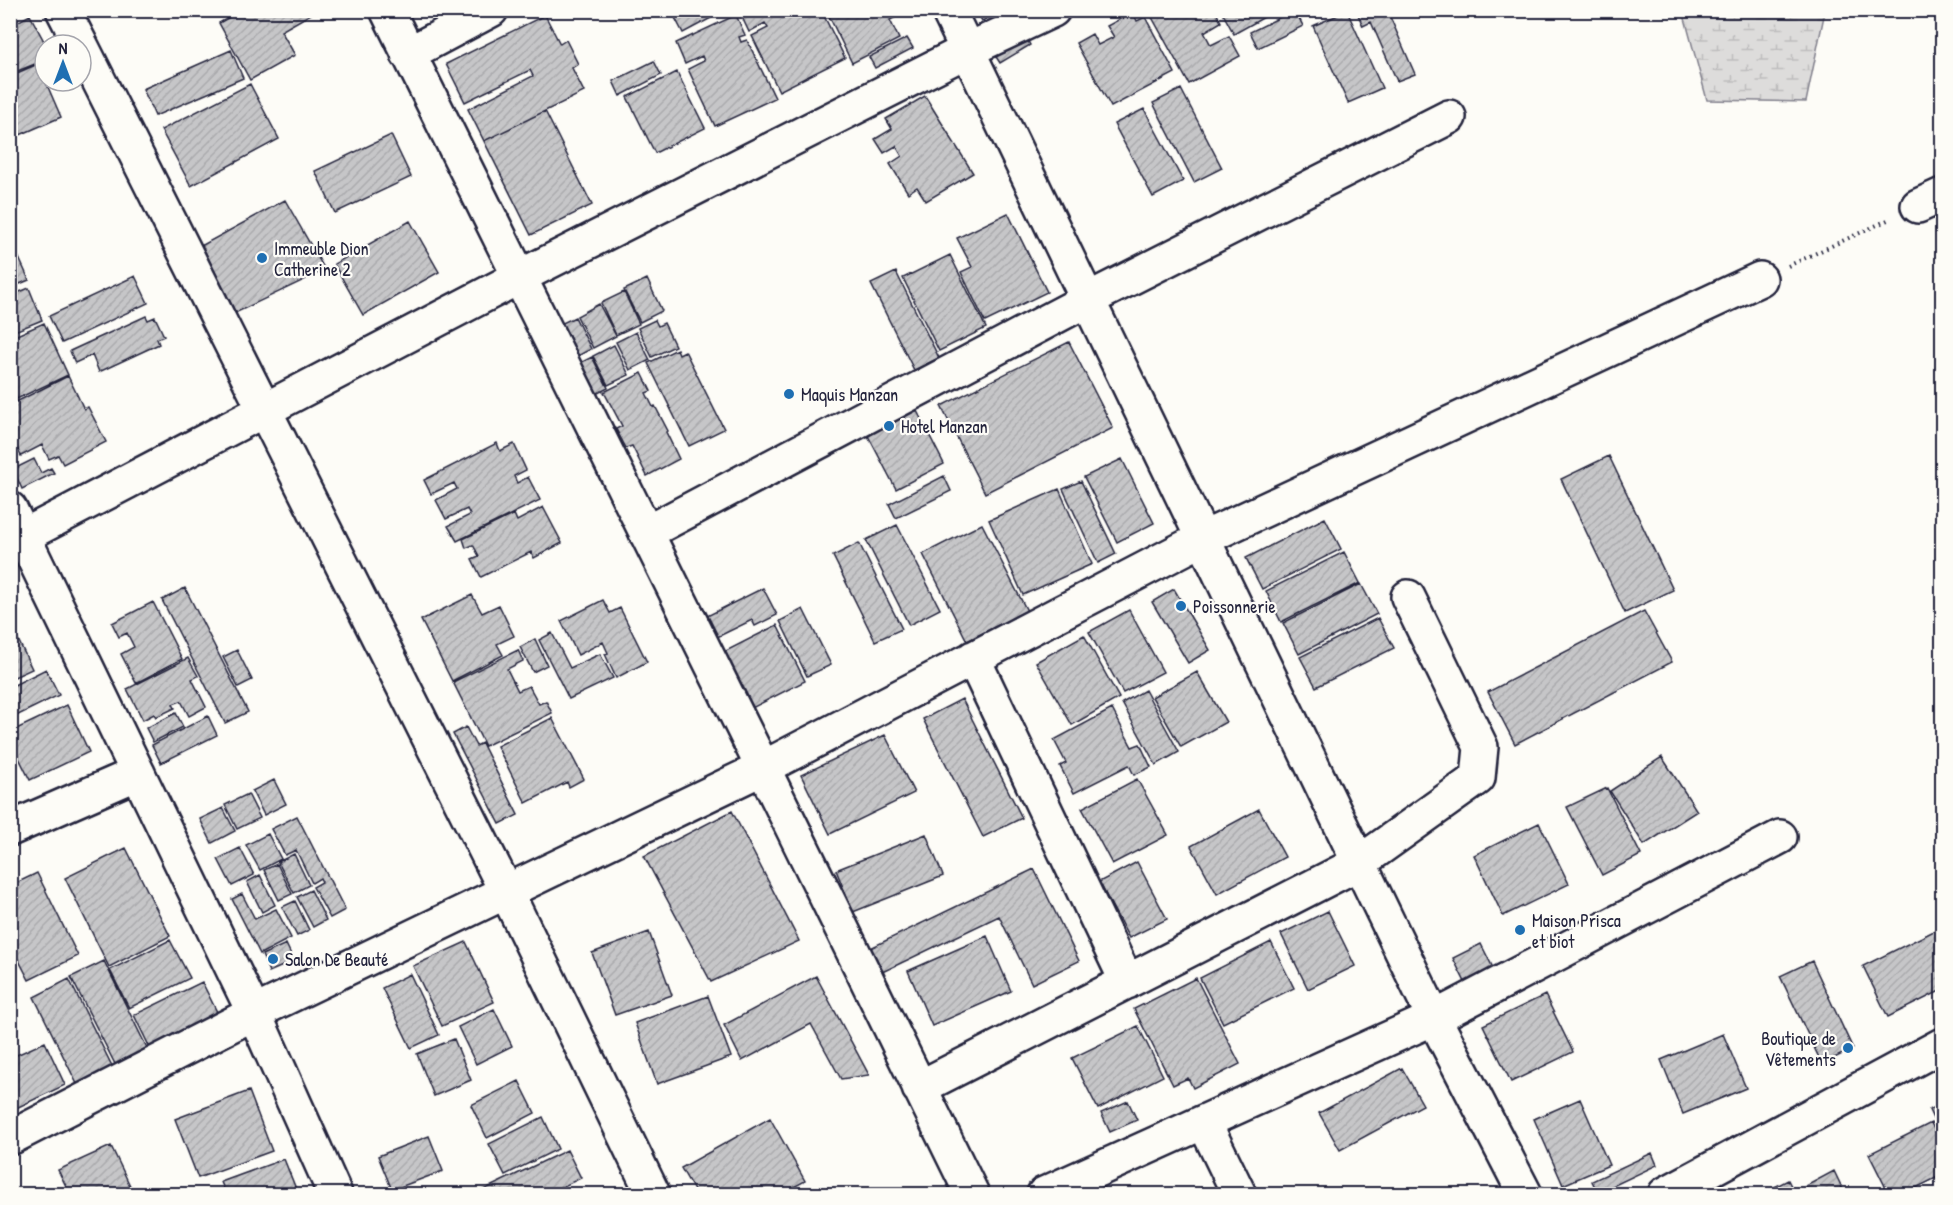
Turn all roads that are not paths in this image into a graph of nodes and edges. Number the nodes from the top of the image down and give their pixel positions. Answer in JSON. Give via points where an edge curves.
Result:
{"nodes":[{"id":1,"x":63,"y":10,"type":"edge"},
{"id":2,"x":387,"y":10,"type":"edge"},
{"id":3,"x":491,"y":10,"type":"edge"},
{"id":4,"x":948,"y":10,"type":"edge"},
{"id":5,"x":1053,"y":10,"type":"edge"},
{"id":6,"x":75,"y":33,"type":"edge"},
{"id":7,"x":968,"y":50,"type":"junction"},
{"id":8,"x":408,"y":54,"type":"junction"},
{"id":9,"x":93,"y":69,"type":"edge"},
{"id":10,"x":1449,"y":117,"type":"dead end"},
{"id":11,"x":519,"y":277,"type":"junction"},
{"id":12,"x":1760,"y":279,"type":"road end"},
{"id":13,"x":1087,"y":300,"type":"junction"},
{"id":14,"x":264,"y":410,"type":"junction"},
{"id":15,"x":15,"y":530,"type":"edge"},
{"id":16,"x":646,"y":532,"type":"junction"},
{"id":17,"x":1202,"y":538,"type":"junction"},
{"id":18,"x":1408,"y":597,"type":"dead end"},
{"id":19,"x":973,"y":658,"type":"junction"},
{"id":20,"x":763,"y":768,"type":"junction"},
{"id":21,"x":138,"y":773,"type":"junction"},
{"id":22,"x":10,"y":829,"type":"edge"},
{"id":23,"x":1780,"y":837,"type":"dead end"},
{"id":24,"x":1359,"y":863,"type":"junction"},
{"id":25,"x":506,"y":891,"type":"junction"},
{"id":26,"x":1127,"y":981,"type":"junction"},
{"id":27,"x":254,"y":1013,"type":"junction"},
{"id":28,"x":1434,"y":1017,"type":"junction"},
{"id":29,"x":1942,"y":1045,"type":"edge"},
{"id":30,"x":919,"y":1088,"type":"junction"},
{"id":31,"x":1204,"y":1122,"type":"junction"},
{"id":32,"x":10,"y":1138,"type":"edge"},
{"id":33,"x":335,"y":1194,"type":"edge"},
{"id":34,"x":653,"y":1194,"type":"edge"},
{"id":35,"x":972,"y":1194,"type":"edge"},
{"id":36,"x":1044,"y":1194,"type":"edge"},
{"id":37,"x":1239,"y":1194,"type":"edge"},
{"id":38,"x":1525,"y":1194,"type":"edge"},
{"id":39,"x":1665,"y":1194,"type":"edge"}],
"edges":[{"from":1,"to":6,"type":"street"},
{"from":2,"to":8,"type":"street"},
{"from":3,"to":8,"type":"street"},
{"from":4,"to":7,"type":"street"},
{"from":5,"to":7,"type":"street"},
{"from":7,"to":11,"type":"street"},
{"from":7,"to":13,"type":"street"},
{"from":8,"to":11,"type":"street"},
{"from":9,"to":14,"type":"street"},
{"from":10,"to":13,"type":"street"},
{"from":11,"to":14,"type":"street"},
{"from":11,"to":16,"type":"street"},
{"from":12,"to":17,"type":"street"},
{"from":13,"to":16,"type":"street"},
{"from":13,"to":17,"type":"street"},
{"from":14,"to":15,"type":"street"},
{"from":14,"to":25,"type":"street"},
{"from":15,"to":21,"type":"street"},
{"from":16,"to":20,"type":"street"},
{"from":17,"to":19,"type":"street"},
{"from":17,"to":24,"type":"street"},
{"from":18,"to":24,"type":"street","via":[[1481,747],[1479,778]]},
{"from":19,"to":20,"type":"street"},
{"from":19,"to":26,"type":"street"},
{"from":20,"to":25,"type":"street"},
{"from":20,"to":30,"type":"street"},
{"from":21,"to":22,"type":"street"},
{"from":21,"to":27,"type":"street"},
{"from":23,"to":28,"type":"street"},
{"from":24,"to":26,"type":"street"},
{"from":24,"to":28,"type":"street"},
{"from":25,"to":27,"type":"street"},
{"from":25,"to":34,"type":"street"},
{"from":26,"to":30,"type":"street"},
{"from":27,"to":32,"type":"street"},
{"from":27,"to":33,"type":"street"},
{"from":28,"to":31,"type":"street"},
{"from":28,"to":38,"type":"street"},
{"from":29,"to":39,"type":"street"},
{"from":30,"to":35,"type":"street"},
{"from":31,"to":36,"type":"street"},
{"from":31,"to":37,"type":"street"}]}
